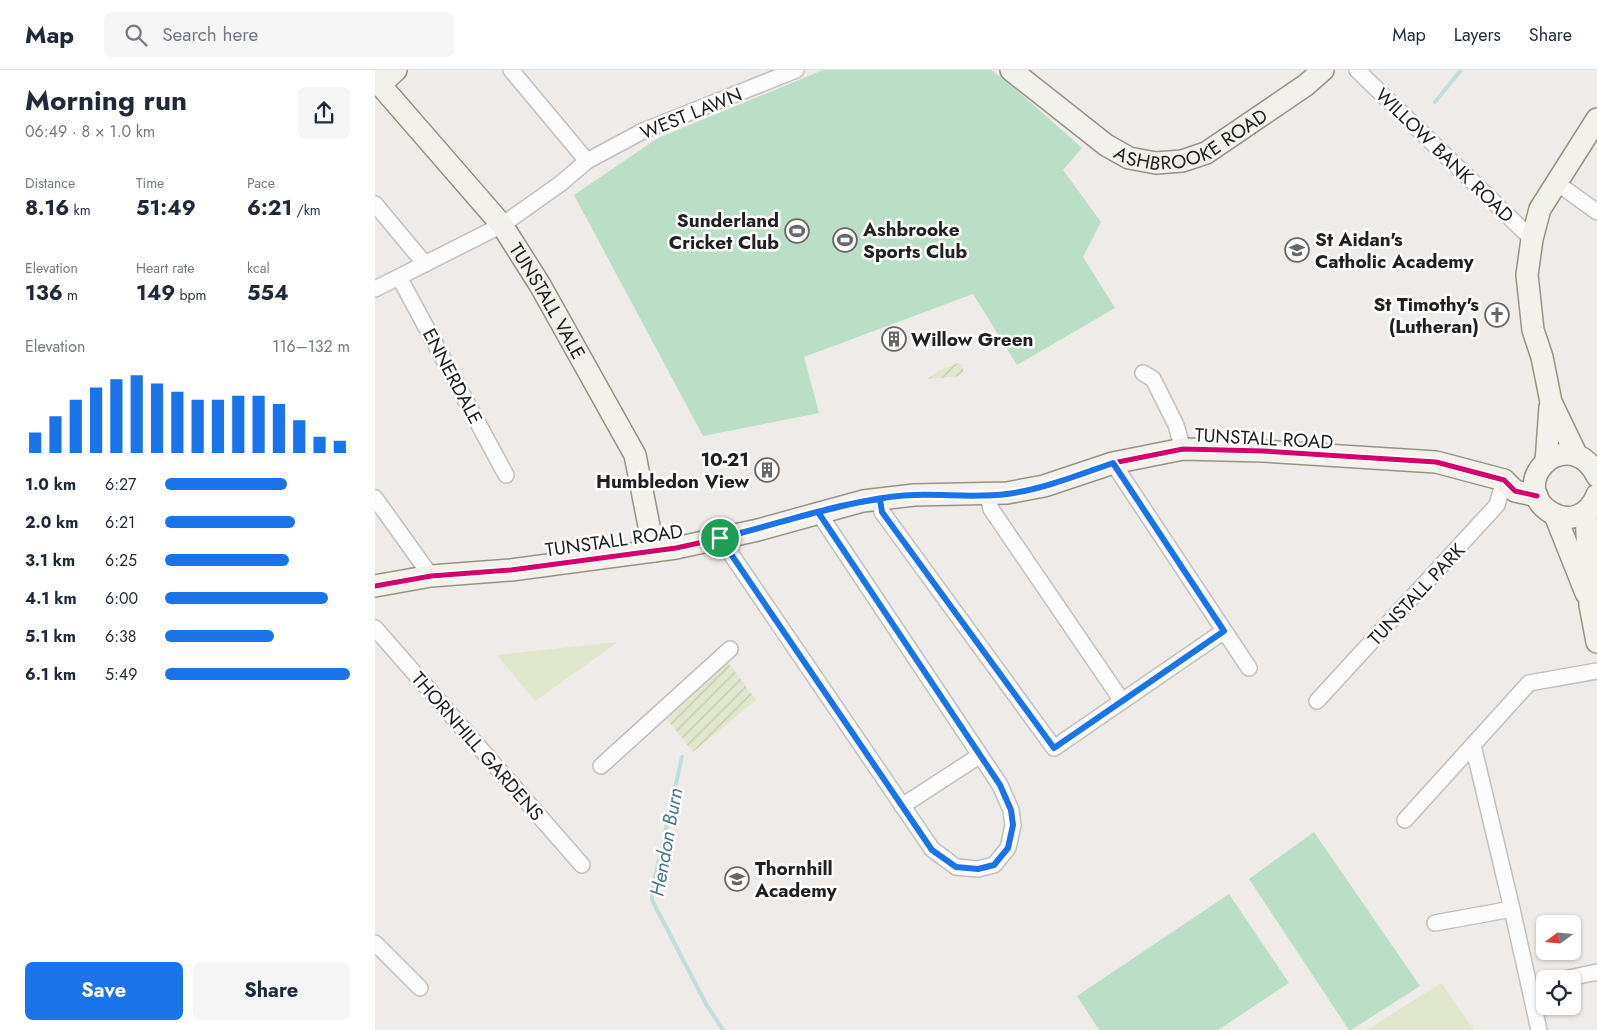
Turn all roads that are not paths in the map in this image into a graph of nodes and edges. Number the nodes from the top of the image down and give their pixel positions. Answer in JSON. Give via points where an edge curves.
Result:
{"nodes":[{"id":1,"x":396,"y":70,"type":"edge"},
{"id":2,"x":511,"y":70,"type":"edge"},
{"id":3,"x":796,"y":70,"type":"edge"},
{"id":4,"x":1011,"y":70,"type":"edge"},
{"id":5,"x":1323,"y":70,"type":"edge"},
{"id":6,"x":1357,"y":70,"type":"edge"},
{"id":7,"x":377,"y":85,"type":"edge"},
{"id":8,"x":1597,"y":119,"type":"edge"},
{"id":9,"x":587,"y":161,"type":"junction"},
{"id":10,"x":1557,"y":183,"type":"junction"},
{"id":11,"x":375,"y":204,"type":"edge"},
{"id":12,"x":1597,"y":212,"type":"edge"},
{"id":13,"x":502,"y":225,"type":"junction"},
{"id":14,"x":1532,"y":239,"type":"junction"},
{"id":15,"x":425,"y":264,"type":"junction"},
{"id":16,"x":399,"y":277,"type":"junction"},
{"id":17,"x":375,"y":289,"type":"edge"},
{"id":18,"x":1143,"y":373,"type":"dead end"},
{"id":19,"x":1551,"y":402,"type":"junction"},
{"id":20,"x":1183,"y":449,"type":"junction"},
{"id":21,"x":1113,"y":463,"type":"junction"},
{"id":22,"x":1543,"y":465,"type":"junction"},
{"id":23,"x":1589,"y":465,"type":"edge"},
{"id":24,"x":506,"y":475,"type":"dead end"},
{"id":25,"x":1503,"y":480,"type":"junction"},
{"id":26,"x":988,"y":495,"type":"junction"},
{"id":27,"x":1537,"y":496,"type":"junction"},
{"id":28,"x":375,"y":498,"type":"edge"},
{"id":29,"x":880,"y":499,"type":"junction"},
{"id":30,"x":1594,"y":503,"type":"edge"},
{"id":31,"x":818,"y":512,"type":"junction"},
{"id":32,"x":1555,"y":515,"type":"junction"},
{"id":33,"x":720,"y":538,"type":"junction"},
{"id":34,"x":654,"y":551,"type":"junction"},
{"id":35,"x":431,"y":576,"type":"junction"},
{"id":36,"x":375,"y":586,"type":"edge"},
{"id":37,"x":1590,"y":605,"type":"junction"},
{"id":38,"x":375,"y":628,"type":"edge"},
{"id":39,"x":1224,"y":631,"type":"junction"},
{"id":40,"x":1597,"y":642,"type":"edge"},
{"id":41,"x":730,"y":649,"type":"dead end"},
{"id":42,"x":1249,"y":668,"type":"dead end"},
{"id":43,"x":1597,"y":671,"type":"edge"},
{"id":44,"x":1122,"y":701,"type":"junction"},
{"id":45,"x":1317,"y":701,"type":"dead end"},
{"id":46,"x":1473,"y":745,"type":"junction"},
{"id":47,"x":979,"y":756,"type":"junction"},
{"id":48,"x":601,"y":766,"type":"dead end"},
{"id":49,"x":902,"y":806,"type":"junction"},
{"id":50,"x":1405,"y":820,"type":"dead end"},
{"id":51,"x":582,"y":865,"type":"dead end"},
{"id":52,"x":1513,"y":909,"type":"junction"},
{"id":53,"x":1435,"y":924,"type":"dead end"},
{"id":54,"x":375,"y":943,"type":"edge"},
{"id":55,"x":1597,"y":972,"type":"edge"},
{"id":56,"x":1581,"y":975,"type":"edge"},
{"id":57,"x":1536,"y":978,"type":"edge"},
{"id":58,"x":420,"y":988,"type":"dead end"},
{"id":59,"x":1539,"y":1015,"type":"edge"},
{"id":60,"x":1539,"y":1030,"type":"edge"}],
"edges":[{"from":1,"to":7,"type":"street"},
{"from":2,"to":9,"type":"street"},
{"from":3,"to":9,"type":"street","name":"WEST LAWN","via":[[643,131]]},
{"from":4,"to":5,"type":"street","name":"ASHBROOKE ROAD","via":[[1117,152],[1143,162],[1169,163],[1206,152]]},
{"from":6,"to":14,"type":"street","name":"WILLOW BANK ROAD"},
{"from":7,"to":13,"type":"street","name":"TUNSTALL VALE"},
{"from":8,"to":10,"type":"street"},
{"from":9,"to":13,"type":"street","name":"WEST LAWN"},
{"from":10,"to":12,"type":"street"},
{"from":10,"to":14,"type":"street","via":[[1540,209]]},
{"from":11,"to":15,"type":"street"},
{"from":13,"to":15,"type":"street","name":"WEST LAWN"},
{"from":13,"to":34,"type":"street","name":"TUNSTALL VALE","via":[[540,285],[635,455]]},
{"from":14,"to":19,"type":"street","via":[[1527,275],[1529,300]]},
{"from":15,"to":16,"type":"street","name":"WEST LAWN"},
{"from":16,"to":17,"type":"street","name":"WEST LAWN"},
{"from":16,"to":24,"type":"street","name":"ENNERDALE"},
{"from":18,"to":20,"type":"street","via":[[1153,378],[1176,424]]},
{"from":19,"to":22,"type":"street"},
{"from":19,"to":23,"type":"street"},
{"from":20,"to":21,"type":"street","name":"TUNSTALL ROAD"},
{"from":20,"to":25,"type":"street","name":"TUNSTALL ROAD","via":[[1436,462]]},
{"from":21,"to":26,"type":"street","name":"TUNSTALL ROAD","via":[[1044,486]]},
{"from":21,"to":39,"type":"street"},
{"from":22,"to":23,"type":"street","via":[[1555,456],[1567,454]]},
{"from":22,"to":25,"type":"street"},
{"from":22,"to":27,"type":"street","via":[[1537,476]]},
{"from":25,"to":27,"type":"street","name":"TUNSTALL ROAD","via":[[1515,491]]},
{"from":25,"to":45,"type":"street","name":"TUNSTALL PARK","via":[[1497,505]]},
{"from":26,"to":29,"type":"street","name":"TUNSTALL ROAD","via":[[914,495]]},
{"from":26,"to":44,"type":"street","via":[[991,509]]},
{"from":27,"to":32,"type":"street","via":[[1545,509]]},
{"from":28,"to":35,"type":"street"},
{"from":29,"to":31,"type":"street","name":"TUNSTALL ROAD"},
{"from":29,"to":44,"type":"street","via":[[882,512],[1054,748]]},
{"from":30,"to":32,"type":"street","via":[[1576,516],[1565,518]]},
{"from":30,"to":37,"type":"street"},
{"from":31,"to":33,"type":"street","name":"TUNSTALL ROAD"},
{"from":31,"to":47,"type":"street"},
{"from":32,"to":37,"type":"street"},
{"from":33,"to":34,"type":"street","name":"TUNSTALL ROAD"},
{"from":33,"to":49,"type":"street"},
{"from":34,"to":35,"type":"street","name":"TUNSTALL ROAD","via":[[511,570]]},
{"from":35,"to":36,"type":"street","name":"TUNSTALL ROAD"},
{"from":37,"to":40,"type":"street"},
{"from":38,"to":51,"type":"street","name":"THORNHILL GARDENS"},
{"from":39,"to":42,"type":"street"},
{"from":39,"to":44,"type":"street"},
{"from":41,"to":48,"type":"street"},
{"from":43,"to":46,"type":"street","via":[[1529,683]]},
{"from":46,"to":50,"type":"street"},
{"from":46,"to":52,"type":"street"},
{"from":47,"to":49,"type":"street"},
{"from":47,"to":49,"type":"street","via":[[1000,785],[1011,810],[1013,825],[1008,848],[994,865],[978,869],[956,867],[932,850]]},
{"from":52,"to":53,"type":"street"},
{"from":52,"to":57,"type":"street"},
{"from":54,"to":58,"type":"street"},
{"from":55,"to":56,"type":"street"},
{"from":59,"to":60,"type":"street"}]}
